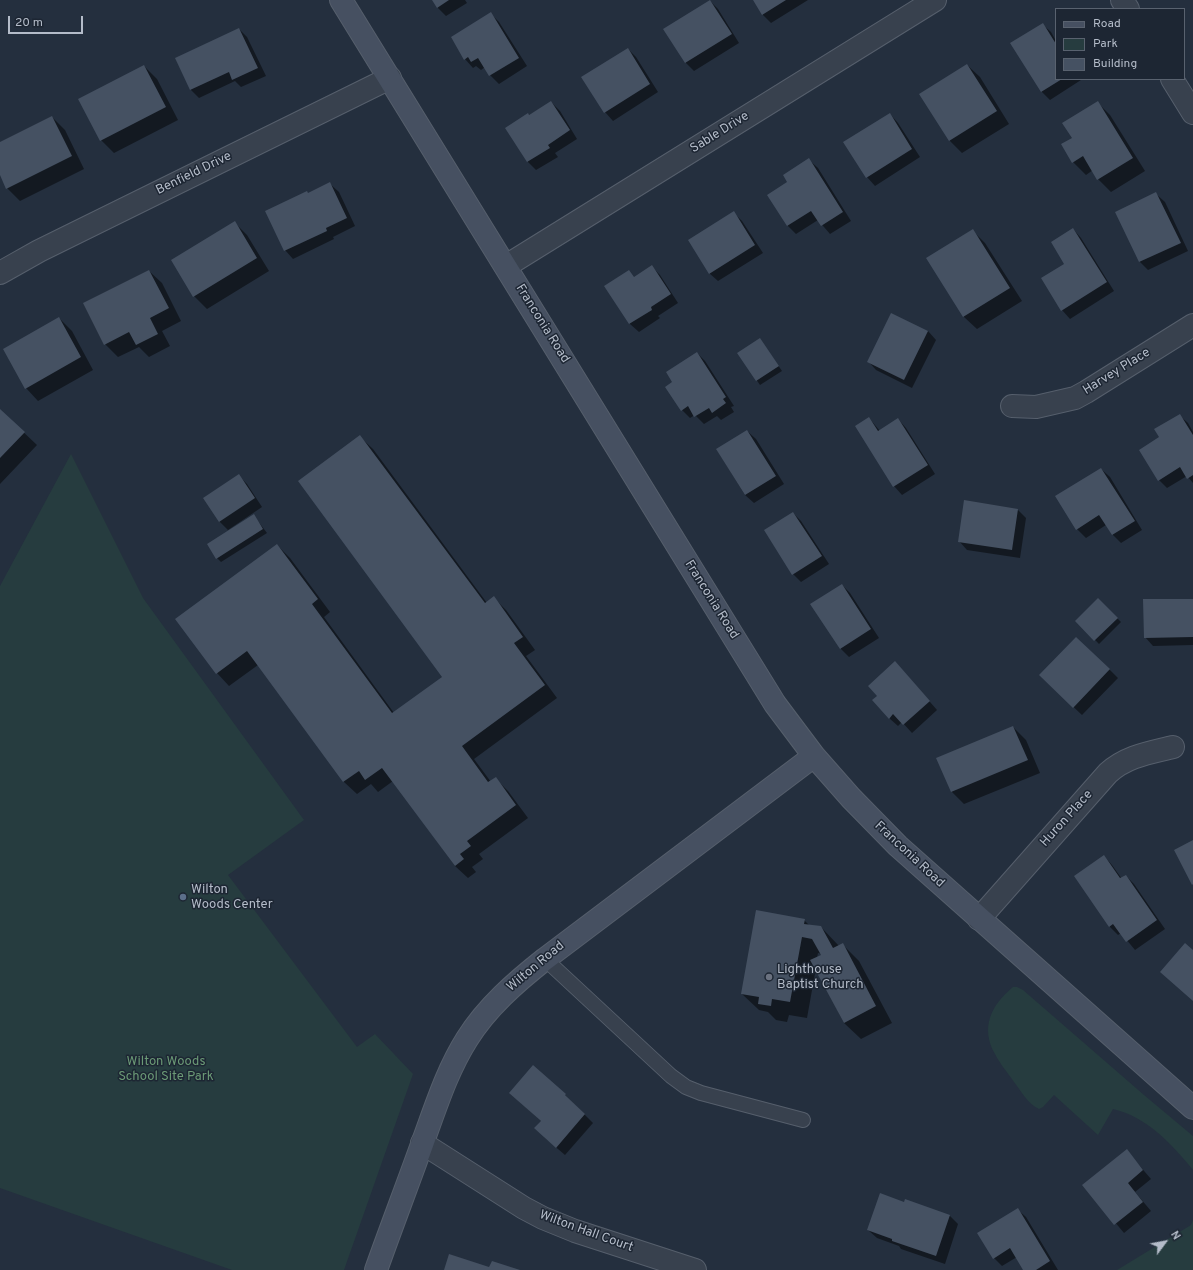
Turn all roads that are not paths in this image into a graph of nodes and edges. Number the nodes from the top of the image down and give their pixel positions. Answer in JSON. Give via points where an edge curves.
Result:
{"nodes":[{"id":1,"x":342,"y":0,"type":"edge"},
{"id":2,"x":935,"y":0,"type":"edge"},
{"id":3,"x":390,"y":78,"type":"junction"},
{"id":4,"x":1173,"y":80,"type":"edge"},
{"id":5,"x":1193,"y":113,"type":"edge"},
{"id":6,"x":506,"y":266,"type":"junction"},
{"id":7,"x":0,"y":273,"type":"edge"},
{"id":8,"x":1193,"y":325,"type":"edge"},
{"id":9,"x":1012,"y":406,"type":"dead end"},
{"id":10,"x":1173,"y":747,"type":"dead end"},
{"id":11,"x":814,"y":756,"type":"junction"},
{"id":12,"x":979,"y":919,"type":"junction"},
{"id":13,"x":545,"y":959,"type":"junction"},
{"id":14,"x":1193,"y":1108,"type":"edge"},
{"id":15,"x":803,"y":1120,"type":"dead end"},
{"id":16,"x":422,"y":1144,"type":"junction"},
{"id":17,"x":376,"y":1270,"type":"edge"},
{"id":18,"x":695,"y":1270,"type":"edge"}],
"edges":[{"from":1,"to":3,"type":"main road","name":"Franconia Road"},
{"from":2,"to":6,"type":"street","name":"Sable Drive"},
{"from":3,"to":6,"type":"main road","name":"Franconia Road"},
{"from":3,"to":7,"type":"street","name":"Benfield Drive","via":[[39,251]]},
{"from":4,"to":5,"type":"street"},
{"from":6,"to":11,"type":"main road","name":"Franconia Road","via":[[775,704]]},
{"from":8,"to":9,"type":"street","name":"Harvey Place","via":[[1075,398],[1036,407]]},
{"from":10,"to":12,"type":"street","name":"Huron Place","via":[[1128,759],[1117,765]]},
{"from":11,"to":12,"type":"main road","name":"Franconia Road","via":[[898,846]]},
{"from":11,"to":13,"type":"main road","name":"Wilton Road"},
{"from":12,"to":14,"type":"main road","name":"Franconia Road"},
{"from":13,"to":15,"type":"lane","via":[[686,1087]]},
{"from":13,"to":16,"type":"main road","name":"Wilton Road","via":[[498,1000],[467,1038],[454,1062]]},
{"from":16,"to":17,"type":"main road","name":"Wilton Road"},
{"from":16,"to":18,"type":"street","name":"Wilton Hall Court","via":[[542,1218]]}]}
